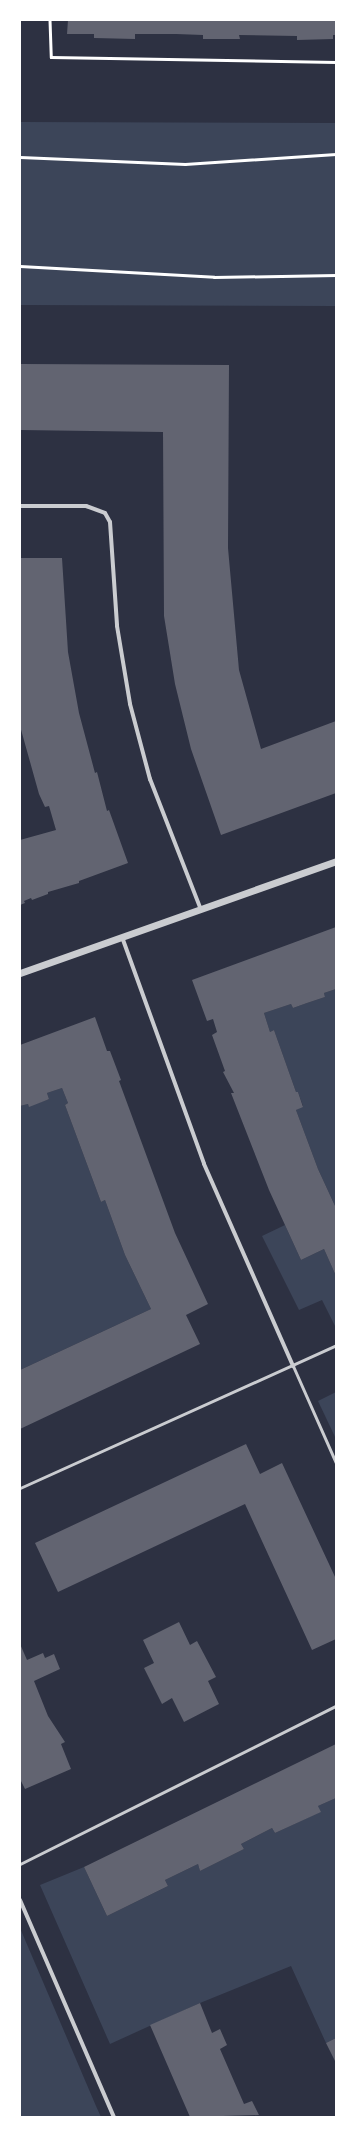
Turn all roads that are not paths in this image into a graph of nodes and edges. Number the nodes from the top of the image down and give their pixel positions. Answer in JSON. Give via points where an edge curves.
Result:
{"nodes":[{"id":1,"x":20,"y":506,"type":"edge"},
{"id":2,"x":336,"y":861,"type":"edge"},
{"id":3,"x":201,"y":910,"type":"junction"},
{"id":4,"x":122,"y":937,"type":"junction"},
{"id":5,"x":20,"y":973,"type":"edge"},
{"id":6,"x":336,"y":1345,"type":"edge"},
{"id":7,"x":293,"y":1366,"type":"junction"},
{"id":8,"x":336,"y":1463,"type":"edge"},
{"id":9,"x":20,"y":1488,"type":"edge"},
{"id":10,"x":336,"y":1706,"type":"edge"},
{"id":11,"x":20,"y":1864,"type":"edge"},
{"id":12,"x":20,"y":1900,"type":"edge"},
{"id":13,"x":114,"y":2117,"type":"edge"}],
"edges":[{"from":1,"to":3,"type":"street","via":[[86,506],[105,513],[110,522],[117,626],[130,704],[150,779]]},
{"from":2,"to":3,"type":"street"},
{"from":3,"to":4,"type":"street"},
{"from":4,"to":5,"type":"street"},
{"from":4,"to":7,"type":"street","via":[[204,1164]]},
{"from":6,"to":7,"type":"lane"},
{"from":7,"to":8,"type":"lane"},
{"from":7,"to":9,"type":"lane"},
{"from":10,"to":11,"type":"lane"},
{"from":12,"to":13,"type":"street"}]}
